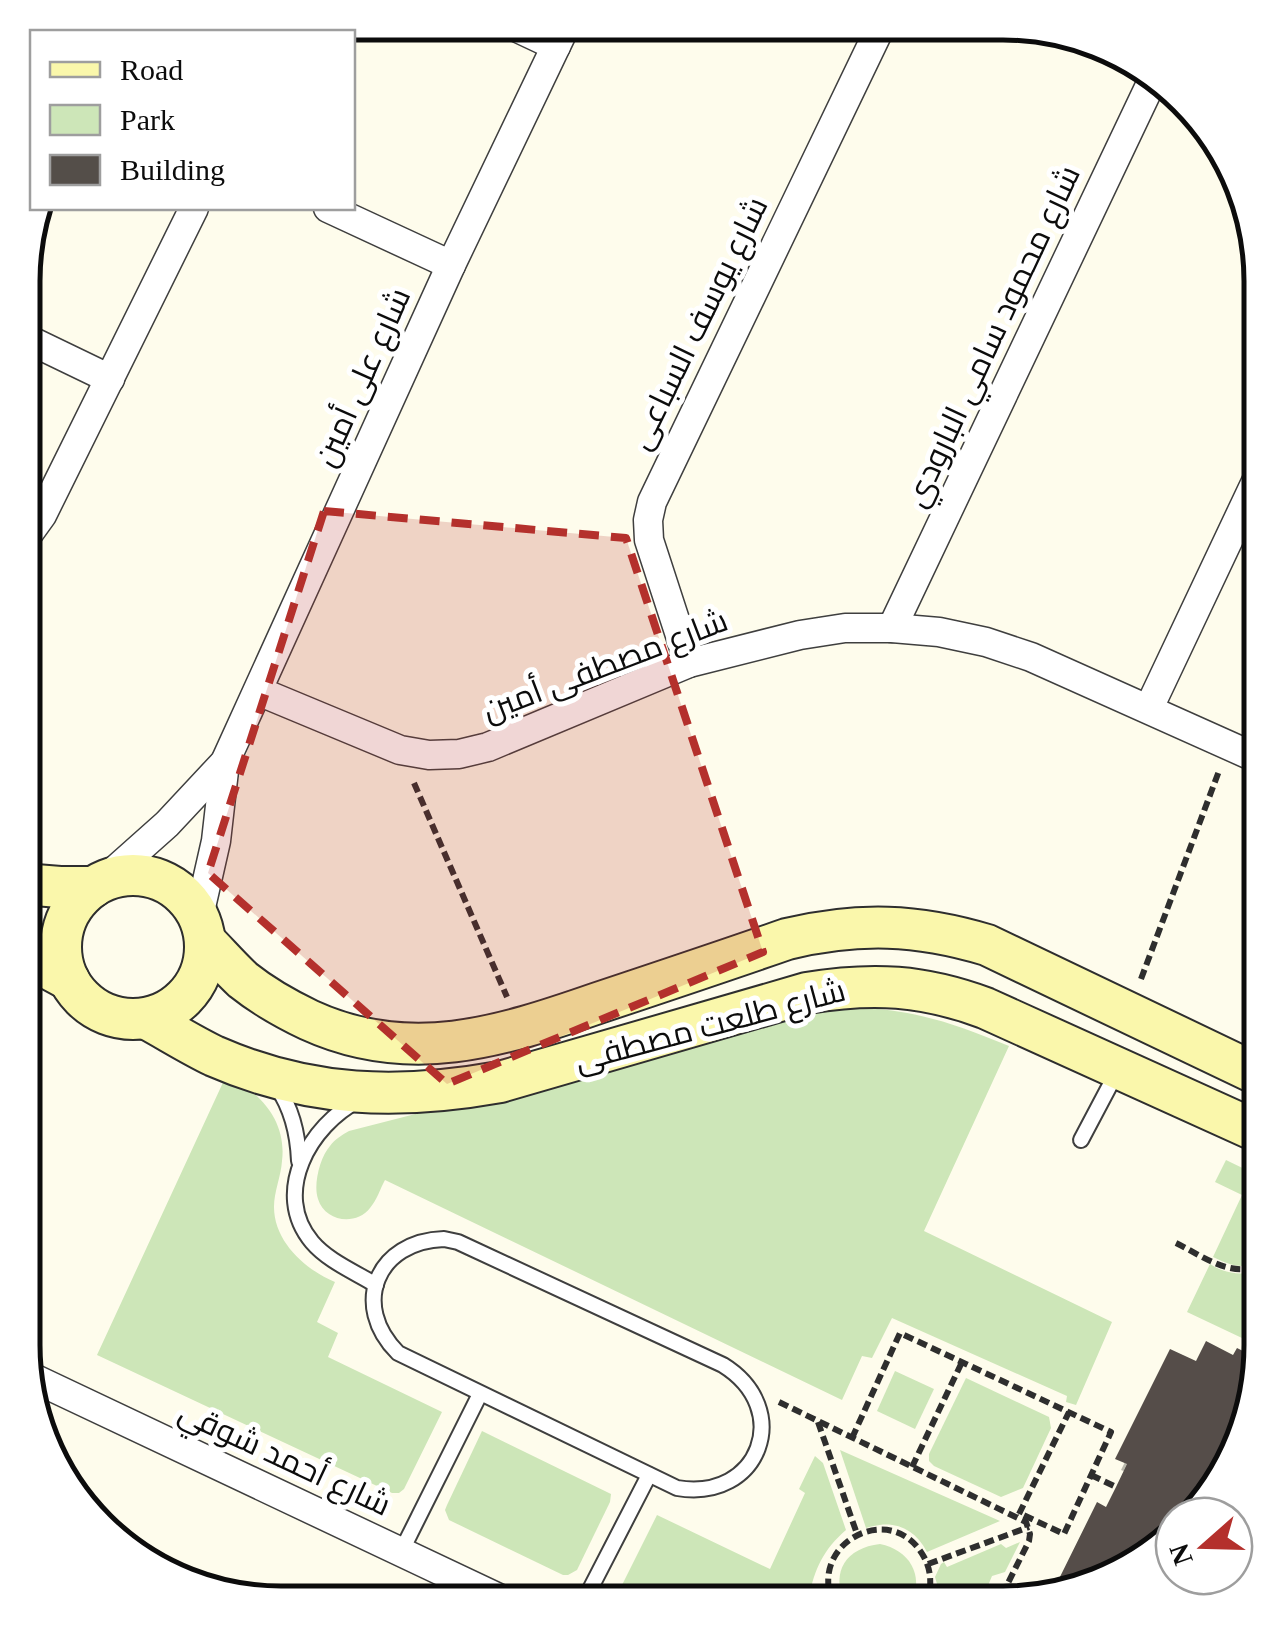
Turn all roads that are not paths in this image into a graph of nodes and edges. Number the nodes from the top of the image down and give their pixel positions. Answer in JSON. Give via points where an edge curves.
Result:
{"nodes":[{"id":1,"x":874,"y":40,"type":"edge"},
{"id":2,"x":559,"y":41,"type":"edge"},
{"id":3,"x":1149,"y":90,"type":"edge"},
{"id":4,"x":193,"y":210,"type":"edge"},
{"id":5,"x":332,"y":210,"type":"edge"},
{"id":6,"x":451,"y":264,"type":"junction"},
{"id":7,"x":40,"y":345,"type":"edge"},
{"id":8,"x":110,"y":378,"type":"junction"},
{"id":9,"x":1244,"y":510,"type":"edge"},
{"id":10,"x":40,"y":518,"type":"edge"},
{"id":11,"x":892,"y":628,"type":"junction"},
{"id":12,"x":689,"y":663,"type":"junction"},
{"id":13,"x":258,"y":691,"type":"junction"},
{"id":14,"x":1149,"y":708,"type":"junction"},
{"id":15,"x":1244,"y":752,"type":"edge"},
{"id":16,"x":226,"y":762,"type":"junction"},
{"id":17,"x":98,"y":884,"type":"junction"},
{"id":18,"x":40,"y":886,"type":"edge"},
{"id":19,"x":202,"y":929,"type":"junction"},
{"id":20,"x":40,"y":964,"type":"edge"},
{"id":21,"x":69,"y":980,"type":"junction"},
{"id":22,"x":146,"y":1019,"type":"junction"},
{"id":23,"x":1243,"y":1068,"type":"edge"},
{"id":24,"x":1118,"y":1070,"type":"junction"},
{"id":25,"x":269,"y":1076,"type":"junction"},
{"id":26,"x":372,"y":1094,"type":"junction"},
{"id":27,"x":1243,"y":1125,"type":"edge"},
{"id":28,"x":1081,"y":1140,"type":"dead end"},
{"id":29,"x":299,"y":1167,"type":"junction"},
{"id":30,"x":376,"y":1285,"type":"junction"},
{"id":31,"x":43,"y":1383,"type":"edge"},
{"id":32,"x":480,"y":1394,"type":"junction"},
{"id":33,"x":649,"y":1475,"type":"junction"},
{"id":34,"x":401,"y":1552,"type":"junction"},
{"id":35,"x":471,"y":1585,"type":"edge"},
{"id":36,"x":592,"y":1585,"type":"edge"}],
"edges":[{"from":1,"to":12,"type":"street","name":"شارع يوسف السباعى","via":[[652,502],[648,540]]},
{"from":2,"to":6,"type":"street","name":"شارع على أمين"},
{"from":3,"to":11,"type":"street","name":"شارع محمود سامي البارودي"},
{"from":4,"to":8,"type":"street"},
{"from":5,"to":6,"type":"street"},
{"from":6,"to":13,"type":"street","name":"شارع على أمين"},
{"from":7,"to":8,"type":"street"},
{"from":8,"to":10,"type":"street"},
{"from":9,"to":14,"type":"street"},
{"from":11,"to":12,"type":"street","name":"شارع مصطفى أمين","via":[[800,634]]},
{"from":11,"to":14,"type":"street","name":"شارع مصطفى أمين","via":[[986,642]]},
{"from":12,"to":13,"type":"street","name":"شارع مصطفى أمين","via":[[488,748],[458,754],[400,750]]},
{"from":13,"to":16,"type":"street","name":"شارع على أمين"},
{"from":14,"to":15,"type":"street","name":"شارع مصطفى أمين"},
{"from":16,"to":17,"type":"street","name":"شارع على أمين"},
{"from":16,"to":19,"type":"street","name":"شارع على أمين"},
{"from":17,"to":18,"type":"street"},
{"from":17,"to":19,"type":"street","via":[[125,875],[168,884],[186,898]]},
{"from":17,"to":21,"type":"street","via":[[67,919],[62,939]]},
{"from":19,"to":22,"type":"street","via":[[202,968],[191,992]]},
{"from":19,"to":23,"type":"street","name":"شارع طلعت مصطفى","via":[[244,980],[284,1008],[358,1037],[420,1045],[521,1030],[820,931],[921,929],[987,946]]},
{"from":20,"to":21,"type":"street"},
{"from":21,"to":22,"type":"street","via":[[102,1012]]},
{"from":22,"to":25,"type":"street","name":"شارع طلعت مصطفى"},
{"from":24,"to":26,"type":"street","name":"شارع طلعت مصطفى","via":[[968,1002],[880,985],[808,994],[500,1082]]},
{"from":24,"to":27,"type":"street","name":"شارع طلعت مصطفى"},
{"from":24,"to":28,"type":"lane"},
{"from":25,"to":26,"type":"street","name":"شارع طلعت مصطفى"},
{"from":25,"to":29,"type":"lane","via":[[292,1119]]},
{"from":26,"to":29,"type":"lane","via":[[328,1122]]},
{"from":29,"to":30,"type":"lane","via":[[294,1198],[302,1228],[330,1258]]},
{"from":30,"to":32,"type":"lane","via":[[374,1315],[387,1342],[412,1362]]},
{"from":30,"to":33,"type":"lane","via":[[390,1259],[415,1242],[458,1242],[739,1374],[762,1422],[743,1471],[694,1491]]},
{"from":31,"to":34,"type":"street","name":"شارع أحمد شوقي"},
{"from":32,"to":33,"type":"lane"},
{"from":32,"to":34,"type":"lane"},
{"from":33,"to":36,"type":"lane"},
{"from":34,"to":35,"type":"street","name":"شارع أحمد شوقي"}]}
